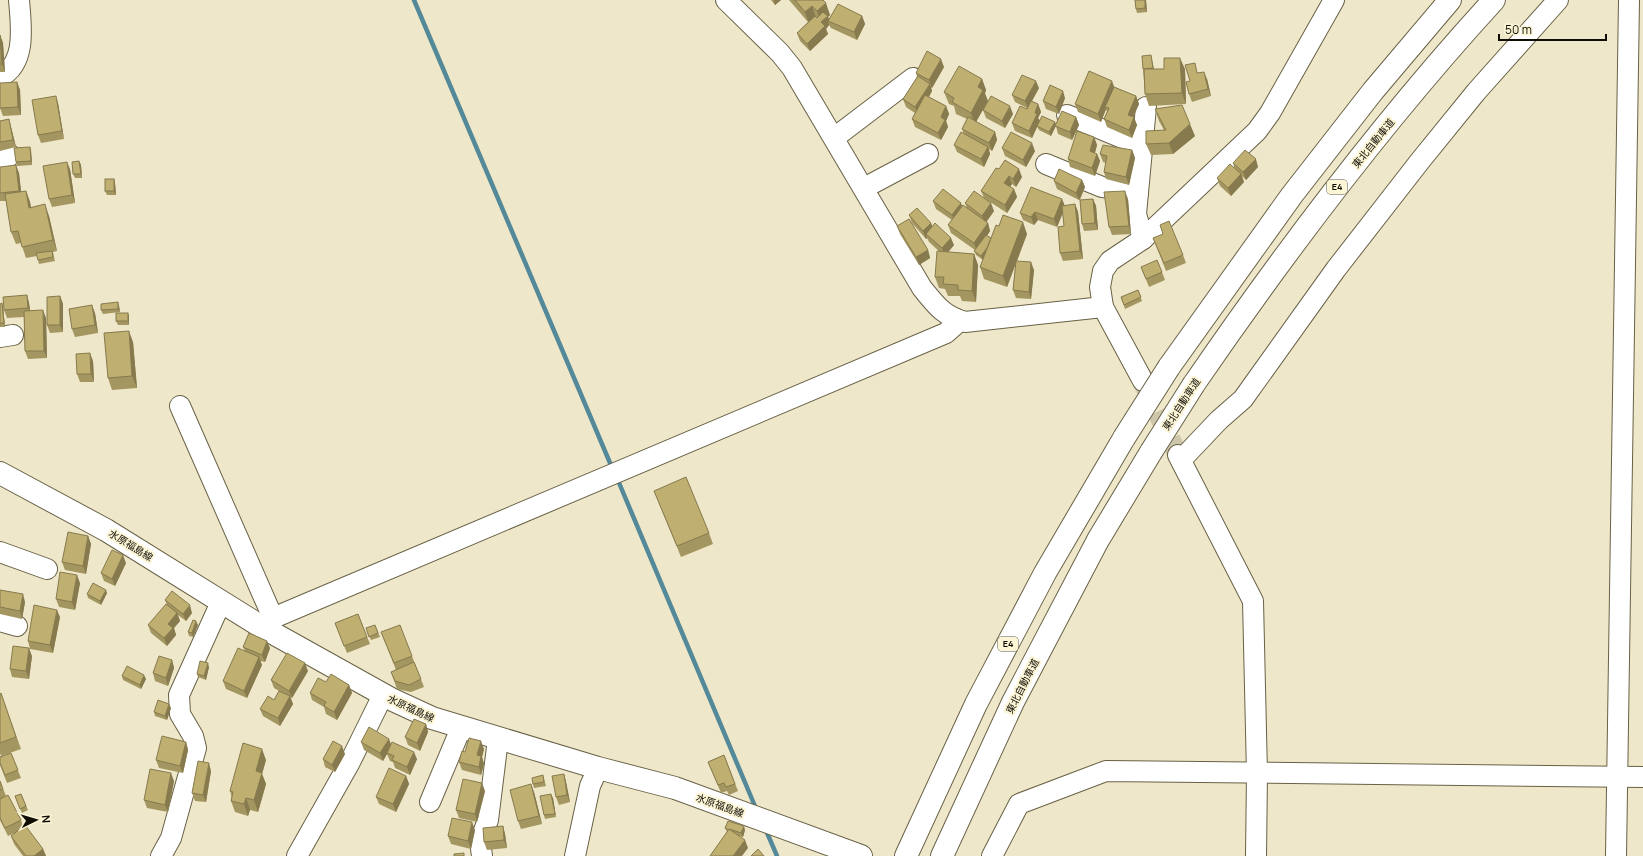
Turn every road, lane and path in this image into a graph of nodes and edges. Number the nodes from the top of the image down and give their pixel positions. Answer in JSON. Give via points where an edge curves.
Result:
{"nodes":[{"id":1,"x":19,"y":0,"type":"edge"},
{"id":2,"x":726,"y":0,"type":"edge"},
{"id":3,"x":1334,"y":0,"type":"edge"},
{"id":4,"x":1450,"y":0,"type":"edge"},
{"id":5,"x":1494,"y":0,"type":"edge"},
{"id":6,"x":1558,"y":0,"type":"edge"},
{"id":7,"x":1629,"y":0,"type":"edge"},
{"id":8,"x":0,"y":77,"type":"edge"},
{"id":9,"x":913,"y":78,"type":"dead end"},
{"id":10,"x":1146,"y":107,"type":"dead end"},
{"id":11,"x":1067,"y":115,"type":"edge"},
{"id":12,"x":834,"y":138,"type":"junction"},
{"id":13,"x":1142,"y":146,"type":"junction"},
{"id":14,"x":928,"y":154,"type":"dead end"},
{"id":15,"x":1046,"y":164,"type":"dead end"},
{"id":16,"x":864,"y":188,"type":"junction"},
{"id":17,"x":1138,"y":194,"type":"junction"},
{"id":18,"x":1142,"y":239,"type":"junction"},
{"id":19,"x":1103,"y":308,"type":"junction"},
{"id":20,"x":956,"y":319,"type":"junction"},
{"id":21,"x":1143,"y":381,"type":"tunnel mouth"},
{"id":22,"x":180,"y":406,"type":"dead end"},
{"id":23,"x":0,"y":473,"type":"edge"},
{"id":24,"x":0,"y":552,"type":"edge"},
{"id":25,"x":47,"y":569,"type":"dead end"},
{"id":26,"x":221,"y":602,"type":"junction"},
{"id":27,"x":268,"y":622,"type":"junction"},
{"id":28,"x":384,"y":695,"type":"junction"},
{"id":29,"x":461,"y":728,"type":"junction"},
{"id":30,"x":498,"y":739,"type":"junction"},
{"id":31,"x":598,"y":768,"type":"junction"},
{"id":32,"x":1257,"y":774,"type":"junction"},
{"id":33,"x":1618,"y":777,"type":"junction"},
{"id":34,"x":1643,"y":777,"type":"edge"},
{"id":35,"x":430,"y":802,"type":"dead end"},
{"id":36,"x":161,"y":856,"type":"edge"},
{"id":37,"x":297,"y":856,"type":"edge"},
{"id":38,"x":482,"y":856,"type":"edge"},
{"id":39,"x":575,"y":856,"type":"edge"},
{"id":40,"x":860,"y":856,"type":"edge"},
{"id":41,"x":906,"y":856,"type":"edge"},
{"id":42,"x":942,"y":856,"type":"edge"},
{"id":43,"x":992,"y":856,"type":"edge"},
{"id":44,"x":1256,"y":856,"type":"edge"},
{"id":45,"x":1616,"y":856,"type":"edge"}],
"edges":[{"from":1,"to":8,"type":"street","via":[[20,47],[15,64]]},
{"from":2,"to":12,"type":"street","via":[[792,68]]},
{"from":3,"to":18,"type":"street","via":[[1270,113],[1257,131]]},
{"from":4,"to":41,"type":"main road","number":"E4","bridge":true,"via":[[1373,91],[1292,195],[1169,367],[1045,573],[976,704]]},
{"from":5,"to":42,"type":"main road","name":"東北自動車道","number":"E4","bridge":true,"via":[[1397,112],[1315,214],[1194,384],[1098,540],[1013,702]]},
{"from":6,"to":32,"type":"street","via":[[1476,92],[1420,161],[1336,269],[1244,399],[1179,458],[1253,601]]},
{"from":7,"to":33,"type":"street"},
{"from":9,"to":12,"type":"street"},
{"from":10,"to":13,"type":"street"},
{"from":11,"to":13,"type":"street"},
{"from":12,"to":16,"type":"street"},
{"from":13,"to":17,"type":"street"},
{"from":14,"to":16,"type":"street"},
{"from":15,"to":17,"type":"street","via":[[1102,187]]},
{"from":16,"to":20,"type":"street","via":[[922,288],[940,310]]},
{"from":17,"to":18,"type":"street","via":[[1136,214]]},
{"from":18,"to":19,"type":"street","via":[[1110,261],[1103,271],[1100,287]]},
{"from":19,"to":20,"type":"street","via":[[965,322]]},
{"from":19,"to":21,"type":"street"},
{"from":20,"to":27,"type":"street","via":[[955,325],[946,333]]},
{"from":22,"to":27,"type":"street"},
{"from":23,"to":26,"type":"main road","name":"水原福島線","via":[[106,530]]},
{"from":24,"to":25,"type":"street"},
{"from":26,"to":27,"type":"main road","name":"水原福島線"},
{"from":26,"to":36,"type":"street","via":[[179,695],[180,714],[193,736],[196,748],[172,838]]},
{"from":27,"to":28,"type":"main road","name":"水原福島線"},
{"from":28,"to":29,"type":"main road","name":"水原福島線","via":[[432,718]]},
{"from":28,"to":37,"type":"street"},
{"from":29,"to":30,"type":"main road","name":"水原福島線"},
{"from":29,"to":35,"type":"street"},
{"from":30,"to":31,"type":"main road","name":"水原福島線"},
{"from":30,"to":38,"type":"street","via":[[488,820],[480,841]]},
{"from":31,"to":39,"type":"street","via":[[590,786]]},
{"from":31,"to":40,"type":"main road","name":"水原福島線","via":[[675,788]]},
{"from":32,"to":33,"type":"street"},
{"from":32,"to":43,"type":"street","via":[[1106,772],[1020,804]]},
{"from":32,"to":44,"type":"street"},
{"from":33,"to":34,"type":"street"},
{"from":33,"to":45,"type":"street"}]}
